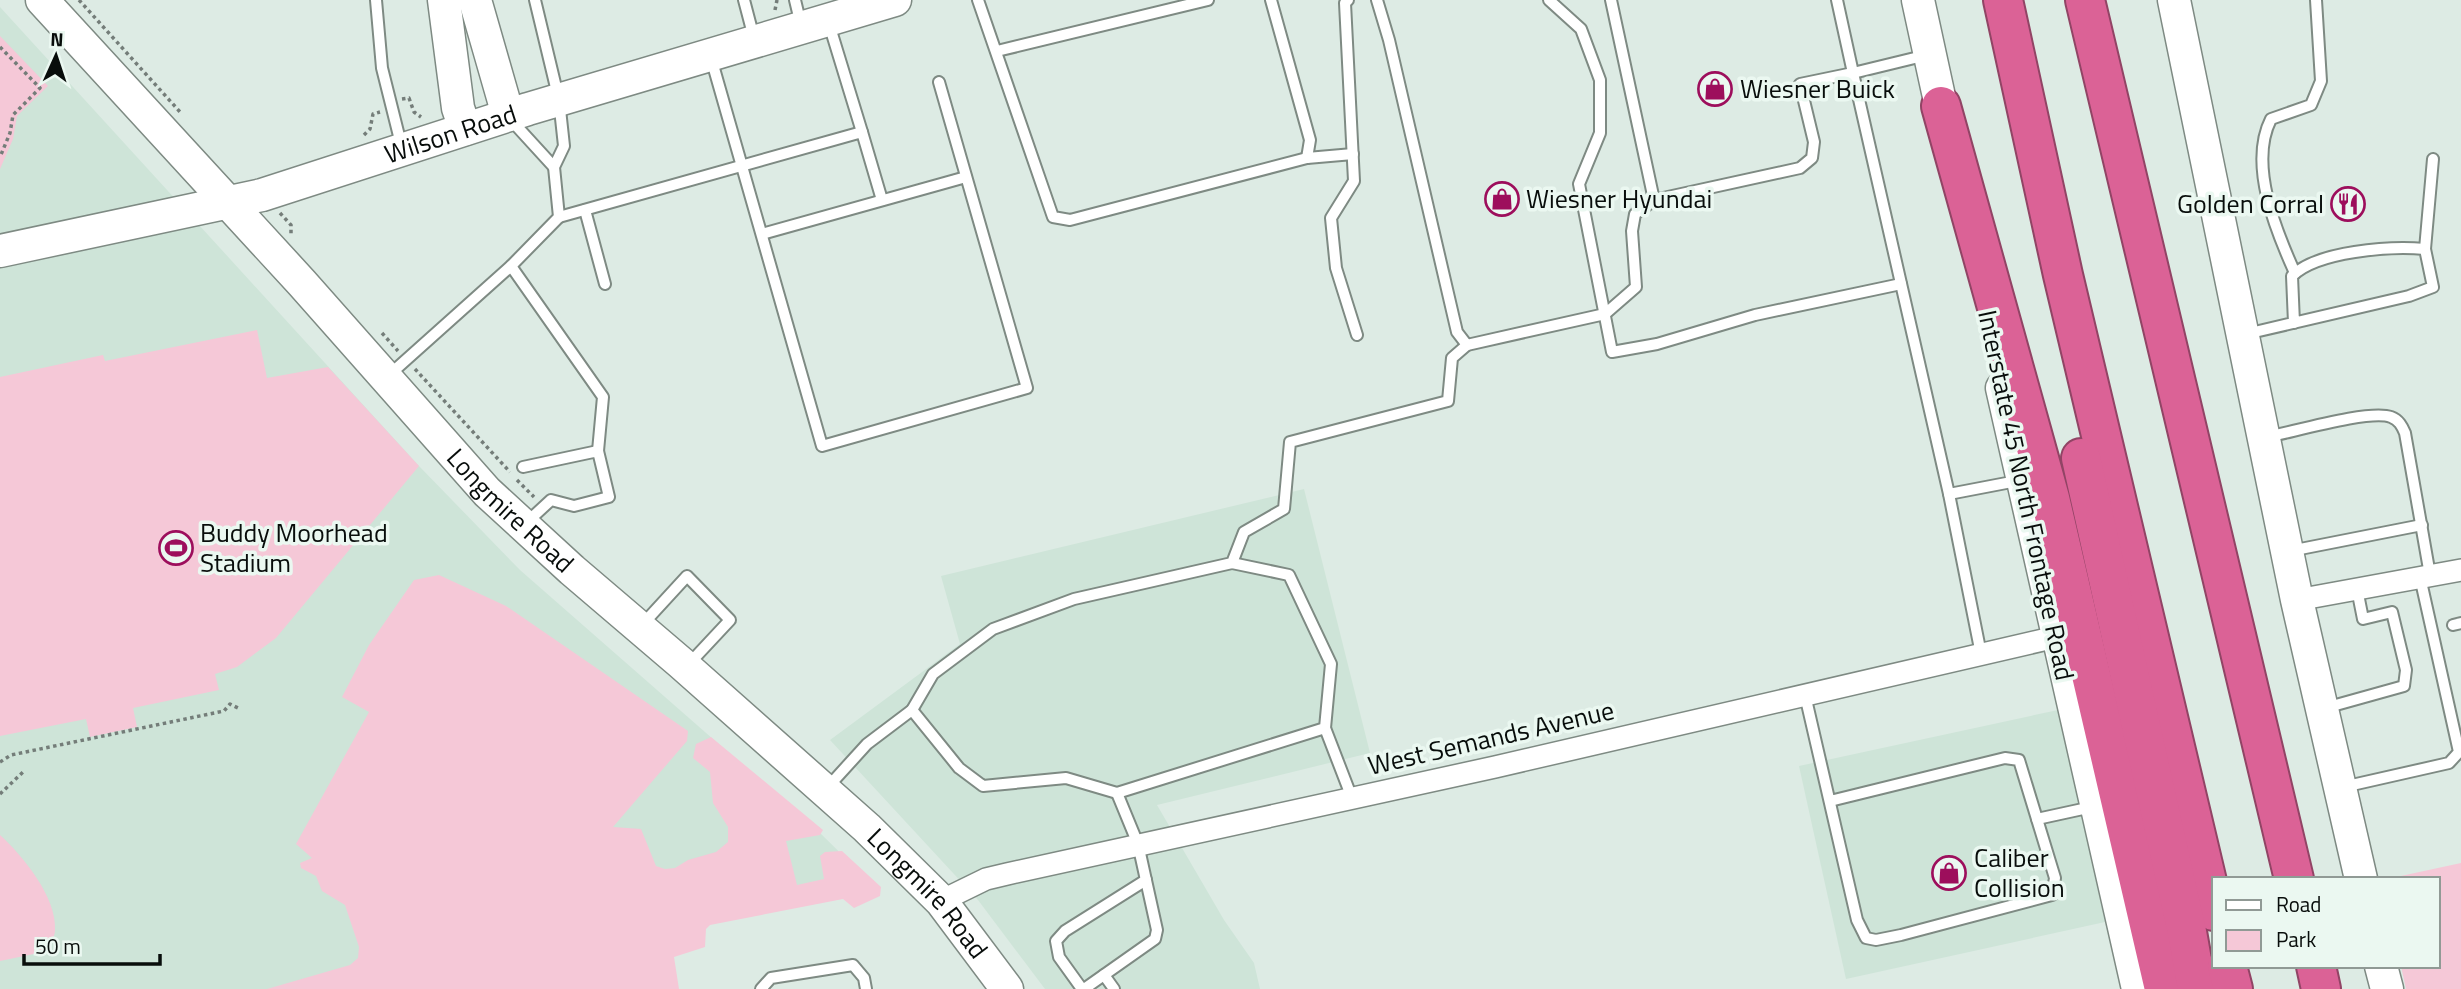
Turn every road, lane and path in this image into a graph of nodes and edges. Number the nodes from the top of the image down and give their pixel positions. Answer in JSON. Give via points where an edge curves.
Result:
{"nodes":[{"id":1,"x":42,"y":0,"type":"edge"},
{"id":2,"x":376,"y":0,"type":"edge"},
{"id":3,"x":444,"y":0,"type":"edge"},
{"id":4,"x":475,"y":0,"type":"edge"},
{"id":5,"x":535,"y":0,"type":"edge"},
{"id":6,"x":744,"y":0,"type":"edge"},
{"id":7,"x":895,"y":0,"type":"edge"},
{"id":8,"x":978,"y":0,"type":"edge"},
{"id":9,"x":1208,"y":0,"type":"edge"},
{"id":10,"x":1271,"y":0,"type":"edge"},
{"id":11,"x":1348,"y":0,"type":"edge"},
{"id":12,"x":1377,"y":0,"type":"edge"},
{"id":13,"x":1549,"y":0,"type":"edge"},
{"id":14,"x":1611,"y":0,"type":"edge"},
{"id":15,"x":1837,"y":0,"type":"edge"},
{"id":16,"x":1918,"y":0,"type":"edge"},
{"id":17,"x":2003,"y":0,"type":"edge"},
{"id":18,"x":2085,"y":0,"type":"edge"},
{"id":19,"x":2174,"y":0,"type":"edge"},
{"id":20,"x":2316,"y":0,"type":"edge"},
{"id":21,"x":808,"y":16,"type":"edge"},
{"id":22,"x":755,"y":41,"type":"junction"},
{"id":23,"x":0,"y":47,"type":"edge"},
{"id":24,"x":997,"y":51,"type":"junction"},
{"id":25,"x":1930,"y":54,"type":"junction"},
{"id":26,"x":710,"y":55,"type":"junction"},
{"id":27,"x":1853,"y":73,"type":"junction"},
{"id":28,"x":939,"y":82,"type":"dead end"},
{"id":29,"x":559,"y":100,"type":"junction"},
{"id":30,"x":1941,"y":106,"type":"junction"},
{"id":31,"x":508,"y":115,"type":"junction"},
{"id":32,"x":465,"y":129,"type":"junction"},
{"id":33,"x":862,"y":132,"type":"junction"},
{"id":34,"x":402,"y":149,"type":"junction"},
{"id":35,"x":1353,"y":155,"type":"junction"},
{"id":36,"x":0,"y":158,"type":"edge"},
{"id":37,"x":1307,"y":158,"type":"junction"},
{"id":38,"x":2433,"y":159,"type":"dead end"},
{"id":39,"x":742,"y":166,"type":"junction"},
{"id":40,"x":554,"y":167,"type":"junction"},
{"id":41,"x":966,"y":177,"type":"junction"},
{"id":42,"x":882,"y":200,"type":"junction"},
{"id":43,"x":1654,"y":200,"type":"junction"},
{"id":44,"x":226,"y":204,"type":"junction"},
{"id":45,"x":585,"y":210,"type":"junction"},
{"id":46,"x":559,"y":218,"type":"junction"},
{"id":47,"x":762,"y":234,"type":"junction"},
{"id":48,"x":2425,"y":249,"type":"junction"},
{"id":49,"x":0,"y":251,"type":"edge"},
{"id":50,"x":511,"y":266,"type":"junction"},
{"id":51,"x":2295,"y":273,"type":"junction"},
{"id":52,"x":2063,"y":275,"type":"junction"},
{"id":53,"x":605,"y":284,"type":"dead end"},
{"id":54,"x":1901,"y":284,"type":"junction"},
{"id":55,"x":1605,"y":314,"type":"junction"},
{"id":56,"x":2294,"y":323,"type":"junction"},
{"id":57,"x":1357,"y":335,"type":"dead end"},
{"id":58,"x":2243,"y":335,"type":"junction"},
{"id":59,"x":1467,"y":345,"type":"junction"},
{"id":60,"x":386,"y":378,"type":"junction"},
{"id":61,"x":2264,"y":438,"type":"junction"},
{"id":62,"x":598,"y":451,"type":"junction"},
{"id":63,"x":523,"y":467,"type":"dead end"},
{"id":64,"x":2022,"y":480,"type":"junction"},
{"id":65,"x":1949,"y":494,"type":"junction"},
{"id":66,"x":2422,"y":525,"type":"junction"},
{"id":67,"x":523,"y":526,"type":"junction"},
{"id":68,"x":2288,"y":551,"type":"junction"},
{"id":69,"x":1233,"y":563,"type":"junction"},
{"id":70,"x":2461,"y":570,"type":"edge"},
{"id":71,"x":2425,"y":576,"type":"junction"},
{"id":72,"x":2357,"y":589,"type":"junction"},
{"id":73,"x":2298,"y":600,"type":"junction"},
{"id":74,"x":640,"y":627,"type":"junction"},
{"id":75,"x":2056,"y":637,"type":"junction"},
{"id":76,"x":1981,"y":654,"type":"junction"},
{"id":77,"x":686,"y":667,"type":"junction"},
{"id":78,"x":1805,"y":695,"type":"junction"},
{"id":79,"x":240,"y":709,"type":"dead end"},
{"id":80,"x":2322,"y":709,"type":"junction"},
{"id":81,"x":912,"y":710,"type":"junction"},
{"id":82,"x":1325,"y":728,"type":"junction"},
{"id":83,"x":0,"y":762,"type":"edge"},
{"id":84,"x":23,"y":772,"type":"dead end"},
{"id":85,"x":2340,"y":788,"type":"junction"},
{"id":86,"x":825,"y":790,"type":"junction"},
{"id":87,"x":1117,"y":793,"type":"junction"},
{"id":88,"x":0,"y":794,"type":"edge"},
{"id":89,"x":1352,"y":797,"type":"junction"},
{"id":90,"x":1830,"y":801,"type":"junction"},
{"id":91,"x":2095,"y":806,"type":"junction"},
{"id":92,"x":2037,"y":820,"type":"junction"},
{"id":93,"x":1138,"y":844,"type":"junction"},
{"id":94,"x":2294,"y":877,"type":"edge"},
{"id":95,"x":2361,"y":877,"type":"edge"},
{"id":96,"x":1146,"y":880,"type":"junction"},
{"id":97,"x":941,"y":901,"type":"junction"},
{"id":98,"x":2212,"y":903,"type":"edge"},
{"id":99,"x":2228,"y":968,"type":"edge"},
{"id":100,"x":2316,"y":968,"type":"edge"},
{"id":101,"x":2382,"y":968,"type":"edge"},
{"id":102,"x":1104,"y":975,"type":"junction"},
{"id":103,"x":2154,"y":981,"type":"edge"},
{"id":104,"x":761,"y":989,"type":"edge"},
{"id":105,"x":866,"y":989,"type":"edge"},
{"id":106,"x":1007,"y":989,"type":"edge"},
{"id":107,"x":1083,"y":989,"type":"edge"},
{"id":108,"x":1114,"y":989,"type":"edge"},
{"id":109,"x":2197,"y":989,"type":"edge"},
{"id":110,"x":2233,"y":989,"type":"edge"},
{"id":111,"x":2321,"y":989,"type":"edge"},
{"id":112,"x":2387,"y":989,"type":"edge"}],
"edges":[{"from":1,"to":44,"type":"main road","name":"Longmire Road"},
{"from":2,"to":34,"type":"lane","via":[[382,68]]},
{"from":3,"to":32,"type":"main road","via":[[458,108]]},
{"from":4,"to":31,"type":"main road"},
{"from":5,"to":29,"type":"lane"},
{"from":6,"to":22,"type":"lane"},
{"from":7,"to":21,"type":"main road","name":"Wilson Road"},
{"from":8,"to":24,"type":"lane"},
{"from":9,"to":24,"type":"lane"},
{"from":10,"to":37,"type":"lane","via":[[1310,140]]},
{"from":11,"to":35,"type":"lane"},
{"from":12,"to":59,"type":"lane","via":[[1457,332]]},
{"from":13,"to":55,"type":"lane","via":[[1581,29],[1600,80],[1600,133],[1578,184]]},
{"from":14,"to":43,"type":"lane"},
{"from":15,"to":27,"type":"lane"},
{"from":16,"to":25,"type":"main road","name":"Interstate 45 North Frontage Road"},
{"from":17,"to":52,"type":"highway"},
{"from":18,"to":94,"type":"highway"},
{"from":19,"to":58,"type":"main road"},
{"from":20,"to":51,"type":"lane","via":[[2321,80],[2311,105],[2271,120],[2263,135],[2273,225]]},
{"from":21,"to":22,"type":"main road","name":"Wilson Road"},
{"from":21,"to":33,"type":"lane"},
{"from":22,"to":26,"type":"main road","name":"Wilson Road"},
{"from":23,"to":36,"type":"path","via":[[40,88],[13,114]]},
{"from":24,"to":37,"type":"lane","via":[[1053,217],[1070,220]]},
{"from":25,"to":27,"type":"lane"},
{"from":25,"to":30,"type":"main road","name":"Interstate 45 North Frontage Road"},
{"from":26,"to":29,"type":"main road","name":"Wilson Road"},
{"from":26,"to":39,"type":"lane"},
{"from":27,"to":43,"type":"lane","via":[[1800,84],[1814,142],[1812,159],[1800,168]]},
{"from":27,"to":54,"type":"lane"},
{"from":28,"to":41,"type":"lane"},
{"from":29,"to":31,"type":"main road","name":"Wilson Road"},
{"from":29,"to":40,"type":"lane","via":[[564,146]]},
{"from":30,"to":64,"type":"main road","name":"Interstate 45 North Frontage Road"},
{"from":30,"to":103,"type":"highway","via":[[2050,498]]},
{"from":31,"to":32,"type":"main road","name":"Wilson Road"},
{"from":31,"to":40,"type":"lane"},
{"from":32,"to":34,"type":"main road","name":"Wilson Road"},
{"from":33,"to":39,"type":"lane"},
{"from":33,"to":42,"type":"lane"},
{"from":34,"to":44,"type":"main road","name":"Wilson Road"},
{"from":35,"to":37,"type":"lane"},
{"from":35,"to":57,"type":"lane","via":[[1354,181],[1331,218],[1336,268]]},
{"from":38,"to":48,"type":"lane"},
{"from":39,"to":45,"type":"lane"},
{"from":39,"to":47,"type":"lane"},
{"from":40,"to":46,"type":"lane"},
{"from":41,"to":42,"type":"lane"},
{"from":41,"to":47,"type":"lane","via":[[1027,388],[822,446]]},
{"from":42,"to":47,"type":"lane"},
{"from":43,"to":55,"type":"lane","via":[[1634,214],[1636,287]]},
{"from":44,"to":49,"type":"main road","name":"Wilson Road"},
{"from":44,"to":60,"type":"main road","name":"Longmire Road"},
{"from":45,"to":46,"type":"lane"},
{"from":45,"to":53,"type":"lane"},
{"from":46,"to":50,"type":"lane"},
{"from":48,"to":51,"type":"lane","via":[[2378,248],[2304,265]]},
{"from":48,"to":56,"type":"lane","via":[[2433,286]]},
{"from":50,"to":60,"type":"lane"},
{"from":50,"to":62,"type":"lane","via":[[603,397]]},
{"from":51,"to":56,"type":"lane","via":[[2291,294]]},
{"from":52,"to":98,"type":"highway"},
{"from":52,"to":109,"type":"highway","via":[[2083,472]]},
{"from":54,"to":55,"type":"lane","via":[[1612,352]]},
{"from":54,"to":65,"type":"lane"},
{"from":55,"to":59,"type":"lane"},
{"from":56,"to":58,"type":"lane"},
{"from":58,"to":61,"type":"main road"},
{"from":59,"to":69,"type":"lane","via":[[1452,358],[1448,401],[1290,442],[1284,509],[1244,532]]},
{"from":60,"to":67,"type":"main road","name":"Longmire Road"},
{"from":61,"to":66,"type":"lane","via":[[2368,416],[2393,417],[2405,433]]},
{"from":61,"to":68,"type":"main road"},
{"from":62,"to":63,"type":"lane"},
{"from":62,"to":67,"type":"lane","via":[[609,497],[574,506],[551,500]]},
{"from":64,"to":65,"type":"lane"},
{"from":64,"to":75,"type":"main road","name":"Interstate 45 North Frontage Road"},
{"from":65,"to":76,"type":"lane"},
{"from":66,"to":68,"type":"lane"},
{"from":66,"to":71,"type":"lane"},
{"from":67,"to":74,"type":"main road","name":"Longmire Road"},
{"from":68,"to":73,"type":"main road"},
{"from":69,"to":81,"type":"lane","via":[[1074,599],[993,629],[933,674]]},
{"from":69,"to":82,"type":"lane","via":[[1289,575],[1331,664]]},
{"from":70,"to":71,"type":"street"},
{"from":71,"to":72,"type":"street"},
{"from":71,"to":85,"type":"lane","via":[[2459,752],[2449,763]]},
{"from":72,"to":73,"type":"street"},
{"from":72,"to":80,"type":"lane","via":[[2363,619],[2392,612],[2406,670],[2404,686]]},
{"from":73,"to":80,"type":"main road"},
{"from":74,"to":77,"type":"main road","name":"Longmire Road"},
{"from":74,"to":77,"type":"lane","via":[[687,576],[730,620]]},
{"from":75,"to":76,"type":"street","name":"West Semands Avenue"},
{"from":75,"to":91,"type":"main road","name":"Interstate 45 North Frontage Road"},
{"from":76,"to":78,"type":"street","name":"West Semands Avenue"},
{"from":77,"to":86,"type":"main road","name":"Longmire Road"},
{"from":78,"to":89,"type":"street","name":"West Semands Avenue"},
{"from":78,"to":90,"type":"lane"},
{"from":79,"to":83,"type":"path","via":[[230,704],[224,711],[11,755]]},
{"from":80,"to":85,"type":"main road"},
{"from":81,"to":86,"type":"lane","via":[[867,744]]},
{"from":81,"to":87,"type":"lane","via":[[959,768],[983,786],[1066,778]]},
{"from":82,"to":87,"type":"lane"},
{"from":82,"to":89,"type":"lane"},
{"from":84,"to":88,"type":"path"},
{"from":85,"to":95,"type":"main road"},
{"from":86,"to":97,"type":"main road","name":"Longmire Road"},
{"from":87,"to":93,"type":"lane"},
{"from":89,"to":93,"type":"street","name":"West Semands Avenue"},
{"from":90,"to":92,"type":"lane","via":[[2005,758],[2019,760]]},
{"from":90,"to":92,"type":"lane","via":[[1857,920],[1866,939],[1876,940],[2052,895],[2054,878]]},
{"from":91,"to":92,"type":"lane"},
{"from":91,"to":103,"type":"main road","name":"Interstate 45 North Frontage Road"},
{"from":93,"to":96,"type":"lane"},
{"from":93,"to":97,"type":"street","name":"West Semands Avenue","via":[[986,879]]},
{"from":96,"to":102,"type":"lane","via":[[1155,939]]},
{"from":96,"to":107,"type":"lane","via":[[1056,941],[1059,957]]},
{"from":97,"to":106,"type":"main road","name":"Longmire Road"},
{"from":99,"to":110,"type":"highway"},
{"from":100,"to":111,"type":"highway"},
{"from":101,"to":112,"type":"main road"},
{"from":102,"to":107,"type":"lane"},
{"from":102,"to":108,"type":"lane"},
{"from":104,"to":105,"type":"lane","via":[[771,978],[853,964]]}]}
